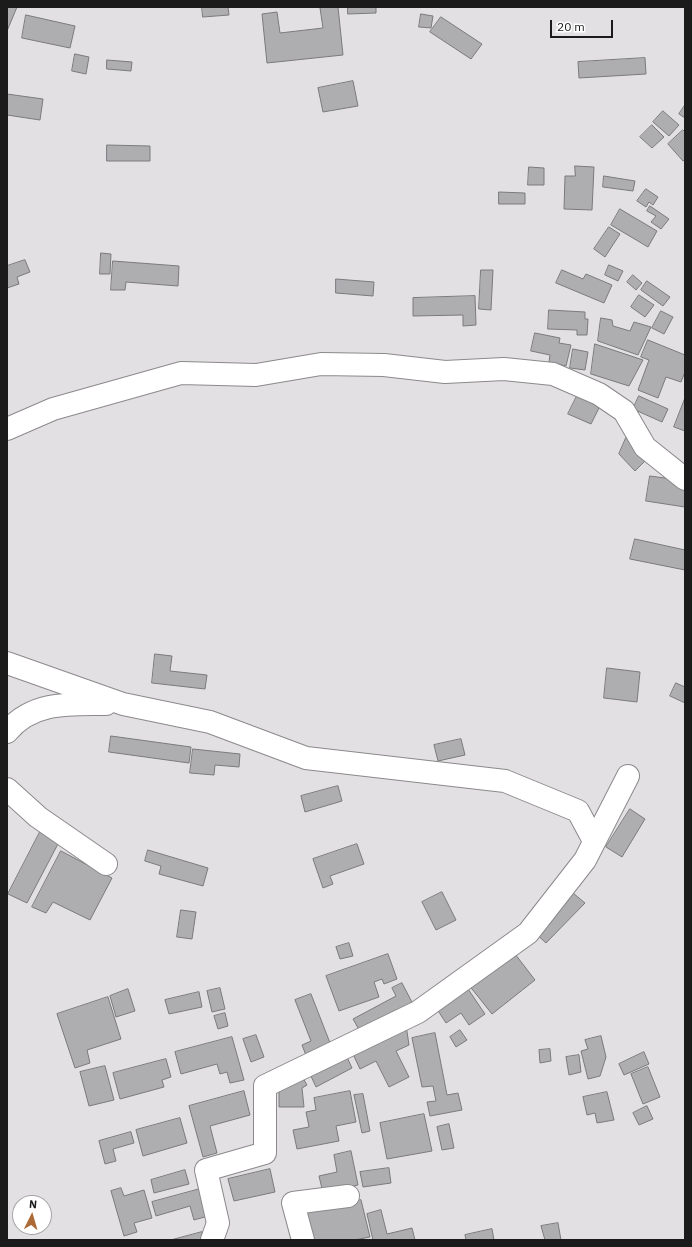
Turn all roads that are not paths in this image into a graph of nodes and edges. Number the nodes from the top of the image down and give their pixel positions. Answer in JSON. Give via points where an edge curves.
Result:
{"nodes":[{"id":1,"x":7,"y":429,"type":"edge"},
{"id":2,"x":685,"y":479,"type":"edge"},
{"id":3,"x":7,"y":663,"type":"edge"},
{"id":4,"x":123,"y":704,"type":"junction"},
{"id":5,"x":7,"y":732,"type":"edge"},
{"id":6,"x":628,"y":776,"type":"dead end"},
{"id":7,"x":7,"y":790,"type":"edge"},
{"id":8,"x":594,"y":842,"type":"junction"},
{"id":9,"x":106,"y":864,"type":"dead end"},
{"id":10,"x":348,"y":1196,"type":"dead end"},
{"id":11,"x":212,"y":1240,"type":"edge"},
{"id":12,"x":303,"y":1240,"type":"edge"}],
"edges":[{"from":1,"to":2,"type":"street","via":[[53,409],[181,373],[256,375],[321,364],[384,365],[445,372],[504,369],[553,374],[599,394],[624,411],[645,447]]},
{"from":3,"to":4,"type":"street"},
{"from":4,"to":5,"type":"street","via":[[62,704],[39,710],[15,722]]},
{"from":4,"to":8,"type":"street","via":[[210,722],[306,758],[505,781],[578,811]]},
{"from":6,"to":8,"type":"street"},
{"from":7,"to":9,"type":"street","via":[[38,817]]},
{"from":8,"to":11,"type":"street","via":[[585,860],[528,933],[418,1012],[265,1086],[265,1153],[206,1170],[218,1223]]},
{"from":10,"to":12,"type":"street","via":[[294,1203]]}]}
